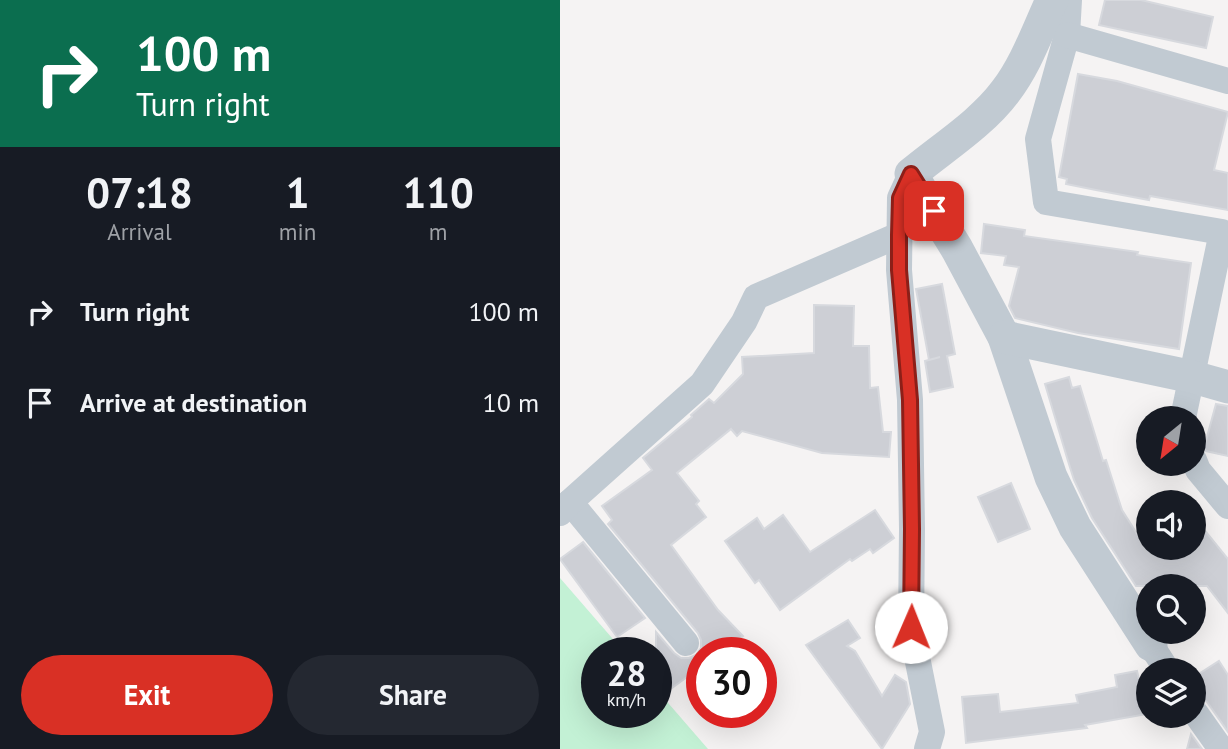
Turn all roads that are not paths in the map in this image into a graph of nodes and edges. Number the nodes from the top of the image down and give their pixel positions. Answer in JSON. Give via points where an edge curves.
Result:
{"nodes":[{"id":1,"x":1052,"y":0,"type":"edge"},
{"id":2,"x":1069,"y":0,"type":"edge"},
{"id":3,"x":1068,"y":35,"type":"junction"},
{"id":4,"x":1228,"y":80,"type":"edge"},
{"id":5,"x":911,"y":174,"type":"junction"},
{"id":6,"x":1225,"y":233,"type":"edge"},
{"id":7,"x":899,"y":235,"type":"junction"},
{"id":8,"x":1004,"y":337,"type":"junction"},
{"id":9,"x":1193,"y":377,"type":"junction"},
{"id":10,"x":1228,"y":387,"type":"edge"},
{"id":11,"x":1186,"y":406,"type":"edge"},
{"id":12,"x":1203,"y":476,"type":"edge"},
{"id":13,"x":1228,"y":506,"type":"edge"},
{"id":14,"x":565,"y":507,"type":"edge"},
{"id":15,"x":686,"y":643,"type":"dead end"},
{"id":16,"x":1159,"y":658,"type":"edge"},
{"id":17,"x":1206,"y":728,"type":"edge"},
{"id":18,"x":927,"y":749,"type":"edge"},
{"id":19,"x":1221,"y":749,"type":"edge"}],
"edges":[{"from":1,"to":5,"type":"street","via":[[1006,92]]},
{"from":2,"to":3,"type":"street"},
{"from":3,"to":4,"type":"street"},
{"from":3,"to":6,"type":"street","via":[[1038,139],[1046,202]]},
{"from":5,"to":7,"type":"street","via":[[900,198]]},
{"from":5,"to":8,"type":"street"},
{"from":6,"to":9,"type":"street"},
{"from":7,"to":14,"type":"street","via":[[756,297],[702,384]]},
{"from":7,"to":18,"type":"street","via":[[910,400],[911,627],[932,732]]},
{"from":8,"to":9,"type":"street"},
{"from":8,"to":16,"type":"street","via":[[1051,477],[1075,527]]},
{"from":9,"to":10,"type":"street"},
{"from":9,"to":11,"type":"street"},
{"from":12,"to":13,"type":"street"},
{"from":14,"to":15,"type":"street"},
{"from":17,"to":19,"type":"street"}]}
